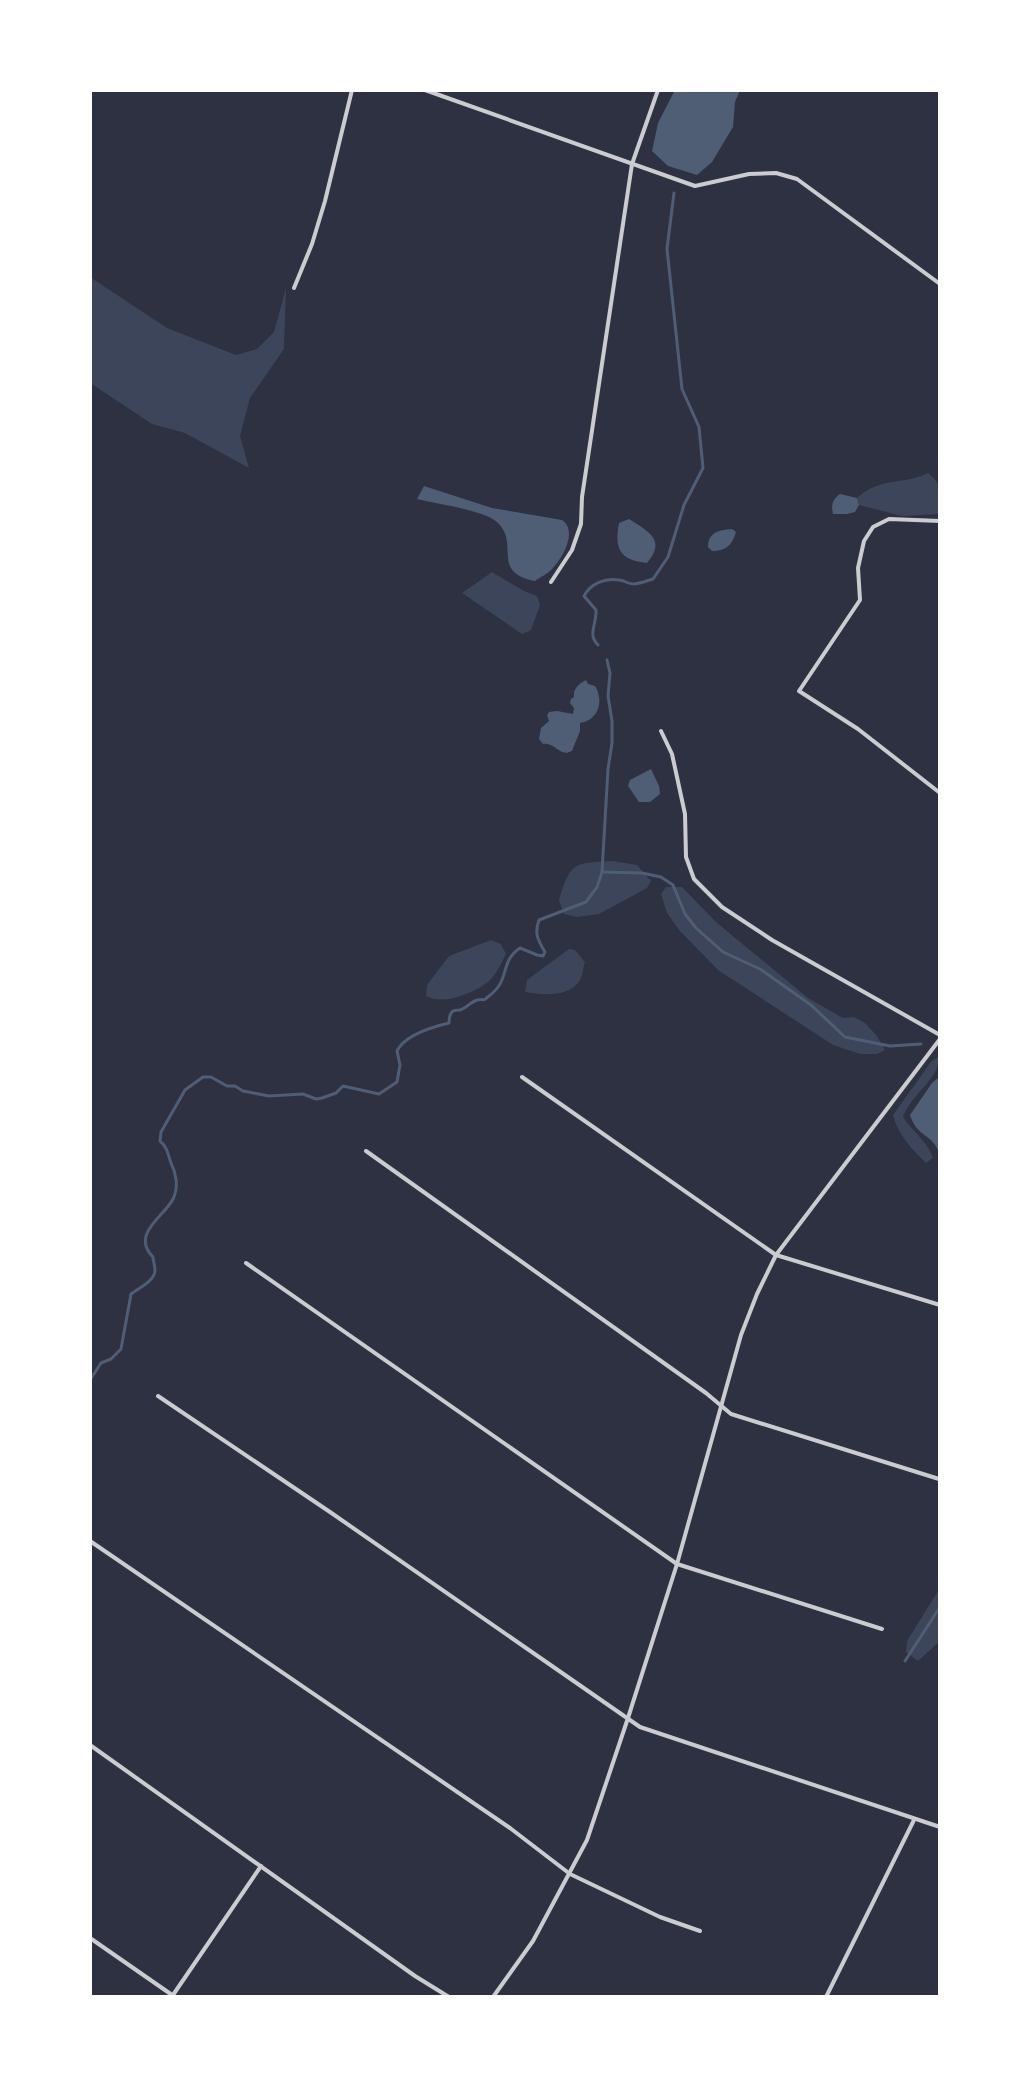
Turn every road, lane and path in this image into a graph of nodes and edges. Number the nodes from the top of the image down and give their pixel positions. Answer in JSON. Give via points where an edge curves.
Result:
{"nodes":[{"id":1,"x":352,"y":90,"type":"edge"},
{"id":2,"x":425,"y":90,"type":"edge"},
{"id":3,"x":658,"y":90,"type":"edge"},
{"id":4,"x":632,"y":164,"type":"junction"},
{"id":5,"x":940,"y":284,"type":"edge"},
{"id":6,"x":294,"y":288,"type":"dead end"},
{"id":7,"x":940,"y":521,"type":"edge"},
{"id":8,"x":551,"y":582,"type":"dead end"},
{"id":9,"x":661,"y":731,"type":"dead end"},
{"id":10,"x":940,"y":793,"type":"edge"},
{"id":11,"x":940,"y":1037,"type":"edge"},
{"id":12,"x":522,"y":1077,"type":"dead end"},
{"id":13,"x":366,"y":1151,"type":"dead end"},
{"id":14,"x":776,"y":1255,"type":"junction"},
{"id":15,"x":246,"y":1263,"type":"dead end"},
{"id":16,"x":940,"y":1305,"type":"edge"},
{"id":17,"x":158,"y":1396,"type":"dead end"},
{"id":18,"x":720,"y":1405,"type":"junction"},
{"id":19,"x":939,"y":1479,"type":"edge"},
{"id":20,"x":90,"y":1541,"type":"edge"},
{"id":21,"x":677,"y":1564,"type":"junction"},
{"id":22,"x":882,"y":1629,"type":"dead end"},
{"id":23,"x":628,"y":1718,"type":"junction"},
{"id":24,"x":90,"y":1745,"type":"edge"},
{"id":25,"x":914,"y":1820,"type":"junction"},
{"id":26,"x":940,"y":1827,"type":"edge"},
{"id":27,"x":261,"y":1866,"type":"junction"},
{"id":28,"x":570,"y":1874,"type":"junction"},
{"id":29,"x":700,"y":1931,"type":"dead end"},
{"id":30,"x":90,"y":1938,"type":"edge"},
{"id":31,"x":174,"y":1996,"type":"edge"},
{"id":32,"x":449,"y":1997,"type":"edge"},
{"id":33,"x":493,"y":1997,"type":"edge"},
{"id":34,"x":826,"y":1997,"type":"edge"}],
"edges":[{"from":1,"to":6,"type":"street","via":[[325,201]]},
{"from":2,"to":4,"type":"street"},
{"from":3,"to":4,"type":"street"},
{"from":4,"to":5,"type":"street","via":[[695,186],[749,174],[797,179]]},
{"from":4,"to":8,"type":"street","via":[[581,524]]},
{"from":7,"to":10,"type":"street","via":[[889,519],[873,527],[858,568],[860,600],[799,691]]},
{"from":9,"to":11,"type":"street","via":[[671,749],[685,814],[686,857],[694,879],[722,907],[772,940]]},
{"from":11,"to":14,"type":"street"},
{"from":12,"to":14,"type":"street"},
{"from":13,"to":18,"type":"street"},
{"from":14,"to":16,"type":"street"},
{"from":14,"to":18,"type":"street","via":[[741,1335]]},
{"from":15,"to":21,"type":"street"},
{"from":17,"to":23,"type":"street"},
{"from":18,"to":19,"type":"street","via":[[731,1414]]},
{"from":18,"to":21,"type":"street"},
{"from":20,"to":28,"type":"street"},
{"from":21,"to":22,"type":"street"},
{"from":21,"to":23,"type":"street"},
{"from":23,"to":25,"type":"street","via":[[652,1733]]},
{"from":23,"to":28,"type":"street","via":[[587,1840]]},
{"from":24,"to":27,"type":"street"},
{"from":25,"to":26,"type":"street"},
{"from":25,"to":34,"type":"street"},
{"from":27,"to":31,"type":"street"},
{"from":27,"to":32,"type":"street"},
{"from":28,"to":29,"type":"street"},
{"from":28,"to":33,"type":"street","via":[[533,1941]]},
{"from":30,"to":31,"type":"street"}]}
